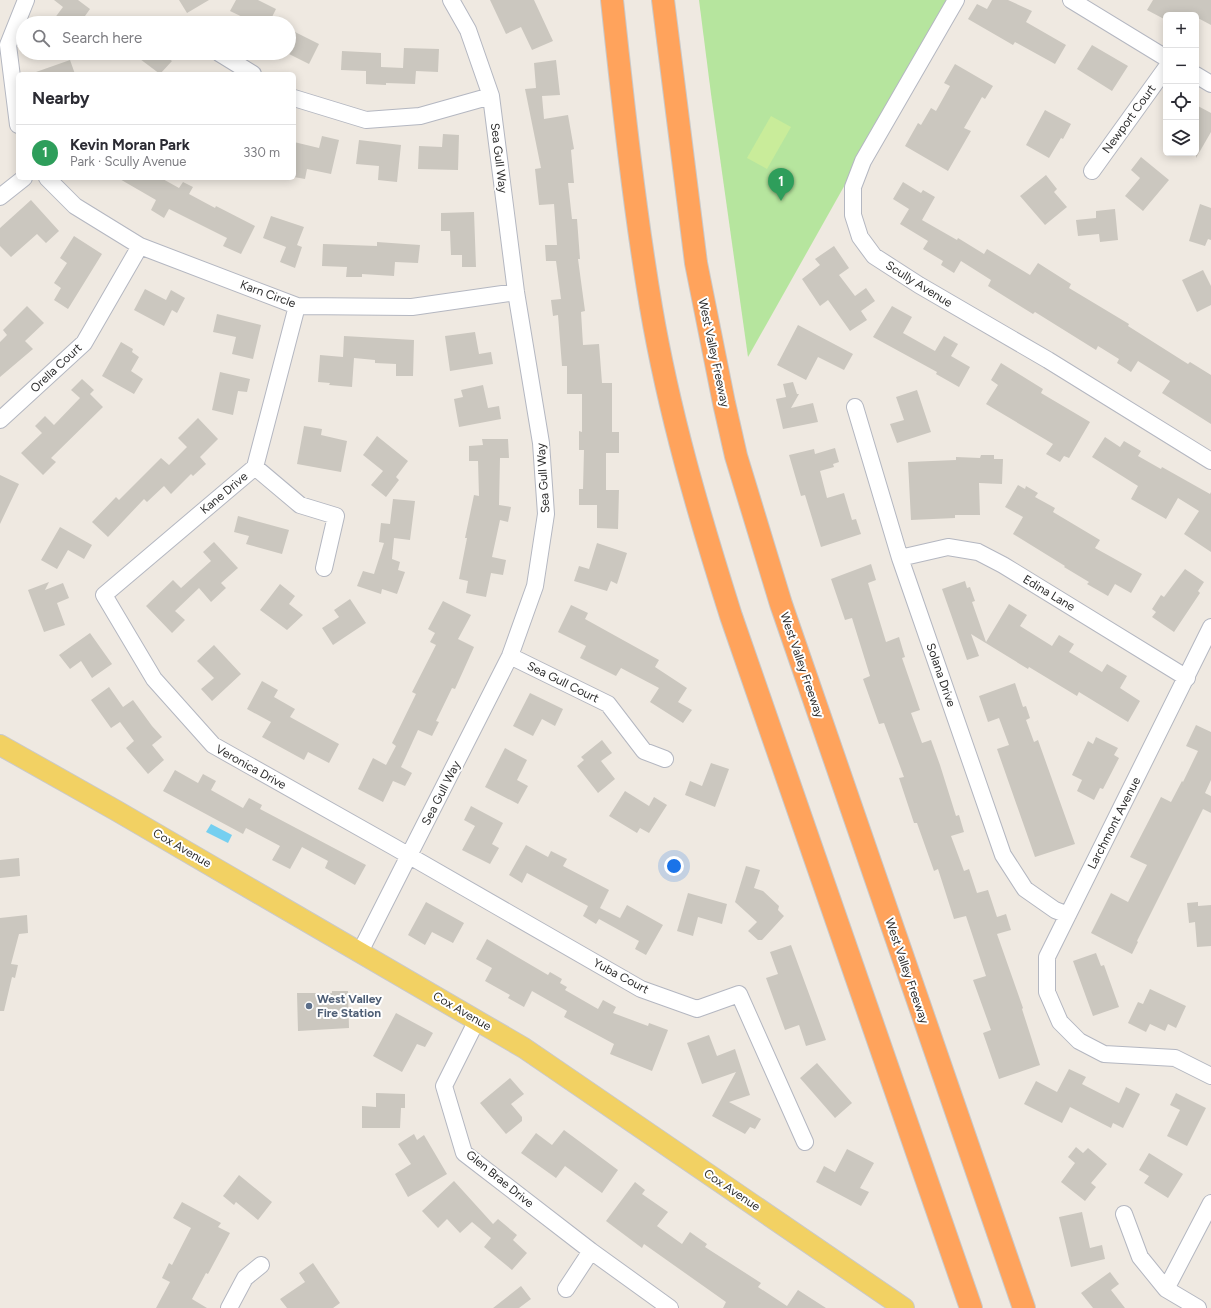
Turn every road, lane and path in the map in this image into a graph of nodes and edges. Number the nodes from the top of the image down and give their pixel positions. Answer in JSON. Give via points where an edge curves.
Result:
{"nodes":[{"id":1,"x":26,"y":0,"type":"edge"},
{"id":2,"x":451,"y":0,"type":"edge"},
{"id":3,"x":612,"y":0,"type":"edge"},
{"id":4,"x":663,"y":0,"type":"edge"},
{"id":5,"x":956,"y":0,"type":"edge"},
{"id":6,"x":1071,"y":0,"type":"edge"},
{"id":7,"x":18,"y":16,"type":"edge"},
{"id":8,"x":16,"y":20,"type":"edge"},
{"id":9,"x":4,"y":45,"type":"edge"},
{"id":10,"x":1163,"y":56,"type":"edge"},
{"id":11,"x":230,"y":60,"type":"edge"},
{"id":12,"x":250,"y":72,"type":"edge"},
{"id":13,"x":1163,"y":72,"type":"edge"},
{"id":14,"x":1199,"y":77,"type":"edge"},
{"id":15,"x":1211,"y":84,"type":"edge"},
{"id":16,"x":491,"y":96,"type":"junction"},
{"id":17,"x":296,"y":99,"type":"edge"},
{"id":18,"x":16,"y":114,"type":"edge"},
{"id":19,"x":1092,"y":171,"type":"dead end"},
{"id":20,"x":21,"y":180,"type":"edge"},
{"id":21,"x":49,"y":180,"type":"edge"},
{"id":22,"x":0,"y":197,"type":"edge"},
{"id":23,"x":140,"y":246,"type":"junction"},
{"id":24,"x":516,"y":292,"type":"junction"},
{"id":25,"x":298,"y":306,"type":"junction"},
{"id":26,"x":855,"y":407,"type":"dead end"},
{"id":27,"x":0,"y":420,"type":"edge"},
{"id":28,"x":1211,"y":461,"type":"edge"},
{"id":29,"x":255,"y":467,"type":"junction"},
{"id":30,"x":900,"y":558,"type":"junction"},
{"id":31,"x":324,"y":568,"type":"dead end"},
{"id":32,"x":104,"y":595,"type":"joint"},
{"id":33,"x":1211,"y":628,"type":"edge"},
{"id":34,"x":510,"y":656,"type":"junction"},
{"id":35,"x":1187,"y":678,"type":"junction"},
{"id":36,"x":0,"y":745,"type":"edge"},
{"id":37,"x":665,"y":759,"type":"dead end"},
{"id":38,"x":410,"y":856,"type":"junction"},
{"id":39,"x":1068,"y":915,"type":"junction"},
{"id":40,"x":360,"y":952,"type":"junction"},
{"id":41,"x":477,"y":1020,"type":"junction"},
{"id":42,"x":1211,"y":1076,"type":"edge"},
{"id":43,"x":805,"y":1142,"type":"dead end"},
{"id":44,"x":1211,"y":1203,"type":"edge"},
{"id":45,"x":1124,"y":1214,"type":"dead end"},
{"id":46,"x":591,"y":1251,"type":"junction"},
{"id":47,"x":261,"y":1265,"type":"dead end"},
{"id":48,"x":566,"y":1289,"type":"dead end"},
{"id":49,"x":1166,"y":1289,"type":"junction"},
{"id":50,"x":229,"y":1308,"type":"edge"},
{"id":51,"x":670,"y":1308,"type":"edge"},
{"id":52,"x":904,"y":1308,"type":"edge"},
{"id":53,"x":971,"y":1308,"type":"edge"},
{"id":54,"x":1024,"y":1308,"type":"edge"},
{"id":55,"x":1198,"y":1308,"type":"edge"}],
"edges":[{"from":1,"to":7,"type":"street"},
{"from":2,"to":16,"type":"street","name":"Sea Gull Way","via":[[468,30]]},
{"from":3,"to":53,"type":"highway","via":[[629,158],[651,308],[674,415],[700,514],[731,616]]},
{"from":4,"to":54,"type":"highway","name":"West Valley Freeway","via":[[695,256],[736,456],[780,604]]},
{"from":5,"to":28,"type":"street","name":"Scully Avenue","via":[[863,160],[853,187],[853,215],[860,237],[874,256],[919,285],[1048,360]]},
{"from":6,"to":10,"type":"street"},
{"from":8,"to":9,"type":"street"},
{"from":9,"to":18,"type":"street"},
{"from":11,"to":12,"type":"street"},
{"from":13,"to":19,"type":"street","name":"Newport Court"},
{"from":14,"to":15,"type":"street"},
{"from":16,"to":17,"type":"street","via":[[420,116],[366,120]]},
{"from":16,"to":24,"type":"street","name":"Sea Gull Way"},
{"from":20,"to":22,"type":"street"},
{"from":21,"to":23,"type":"street","name":"Karn Circle","via":[[75,206]]},
{"from":23,"to":25,"type":"street","name":"Karn Circle"},
{"from":23,"to":27,"type":"street","name":"Orella Court","via":[[84,343]]},
{"from":24,"to":25,"type":"street","name":"Karn Circle","via":[[412,307]]},
{"from":24,"to":34,"type":"street","name":"Sea Gull Way","via":[[541,443],[546,514],[535,586]]},
{"from":25,"to":29,"type":"street","name":"Kane Drive"},
{"from":26,"to":30,"type":"street","name":"Solana Drive"},
{"from":29,"to":31,"type":"street","via":[[300,505],[336,516]]},
{"from":29,"to":32,"type":"street","name":"Kane Drive"},
{"from":30,"to":35,"type":"street","name":"Edina Lane","via":[[948,547],[978,552]]},
{"from":30,"to":39,"type":"street","name":"Solana Drive","via":[[1003,855],[1025,889],[1055,910]]},
{"from":32,"to":38,"type":"street","name":"Veronica Drive","via":[[154,679],[213,746]]},
{"from":33,"to":35,"type":"street","name":"Larchmont Avenue"},
{"from":34,"to":37,"type":"street","name":"Sea Gull Court","via":[[608,704],[644,751]]},
{"from":34,"to":38,"type":"street","name":"Sea Gull Way"},
{"from":35,"to":39,"type":"street","name":"Larchmont Avenue"},
{"from":36,"to":40,"type":"main road","name":"Cox Avenue"},
{"from":38,"to":40,"type":"street","name":"Sea Gull Way"},
{"from":38,"to":43,"type":"street","name":"Yuba Court","via":[[641,988],[697,1008],[739,994]]},
{"from":39,"to":42,"type":"street","name":"Larchmont Avenue","via":[[1047,957],[1046,992],[1060,1022],[1079,1041],[1104,1054],[1175,1058]]},
{"from":40,"to":41,"type":"main road","name":"Cox Avenue"},
{"from":41,"to":46,"type":"street","name":"Glen Brae Drive","via":[[444,1086],[464,1153]]},
{"from":41,"to":52,"type":"main road","name":"Cox Avenue","via":[[524,1048]]},
{"from":44,"to":49,"type":"street"},
{"from":45,"to":49,"type":"street","via":[[1140,1257]]},
{"from":46,"to":48,"type":"street"},
{"from":46,"to":51,"type":"street","name":"Glen Brae Drive"},
{"from":47,"to":50,"type":"street","via":[[245,1278]]},
{"from":49,"to":55,"type":"street"}]}
